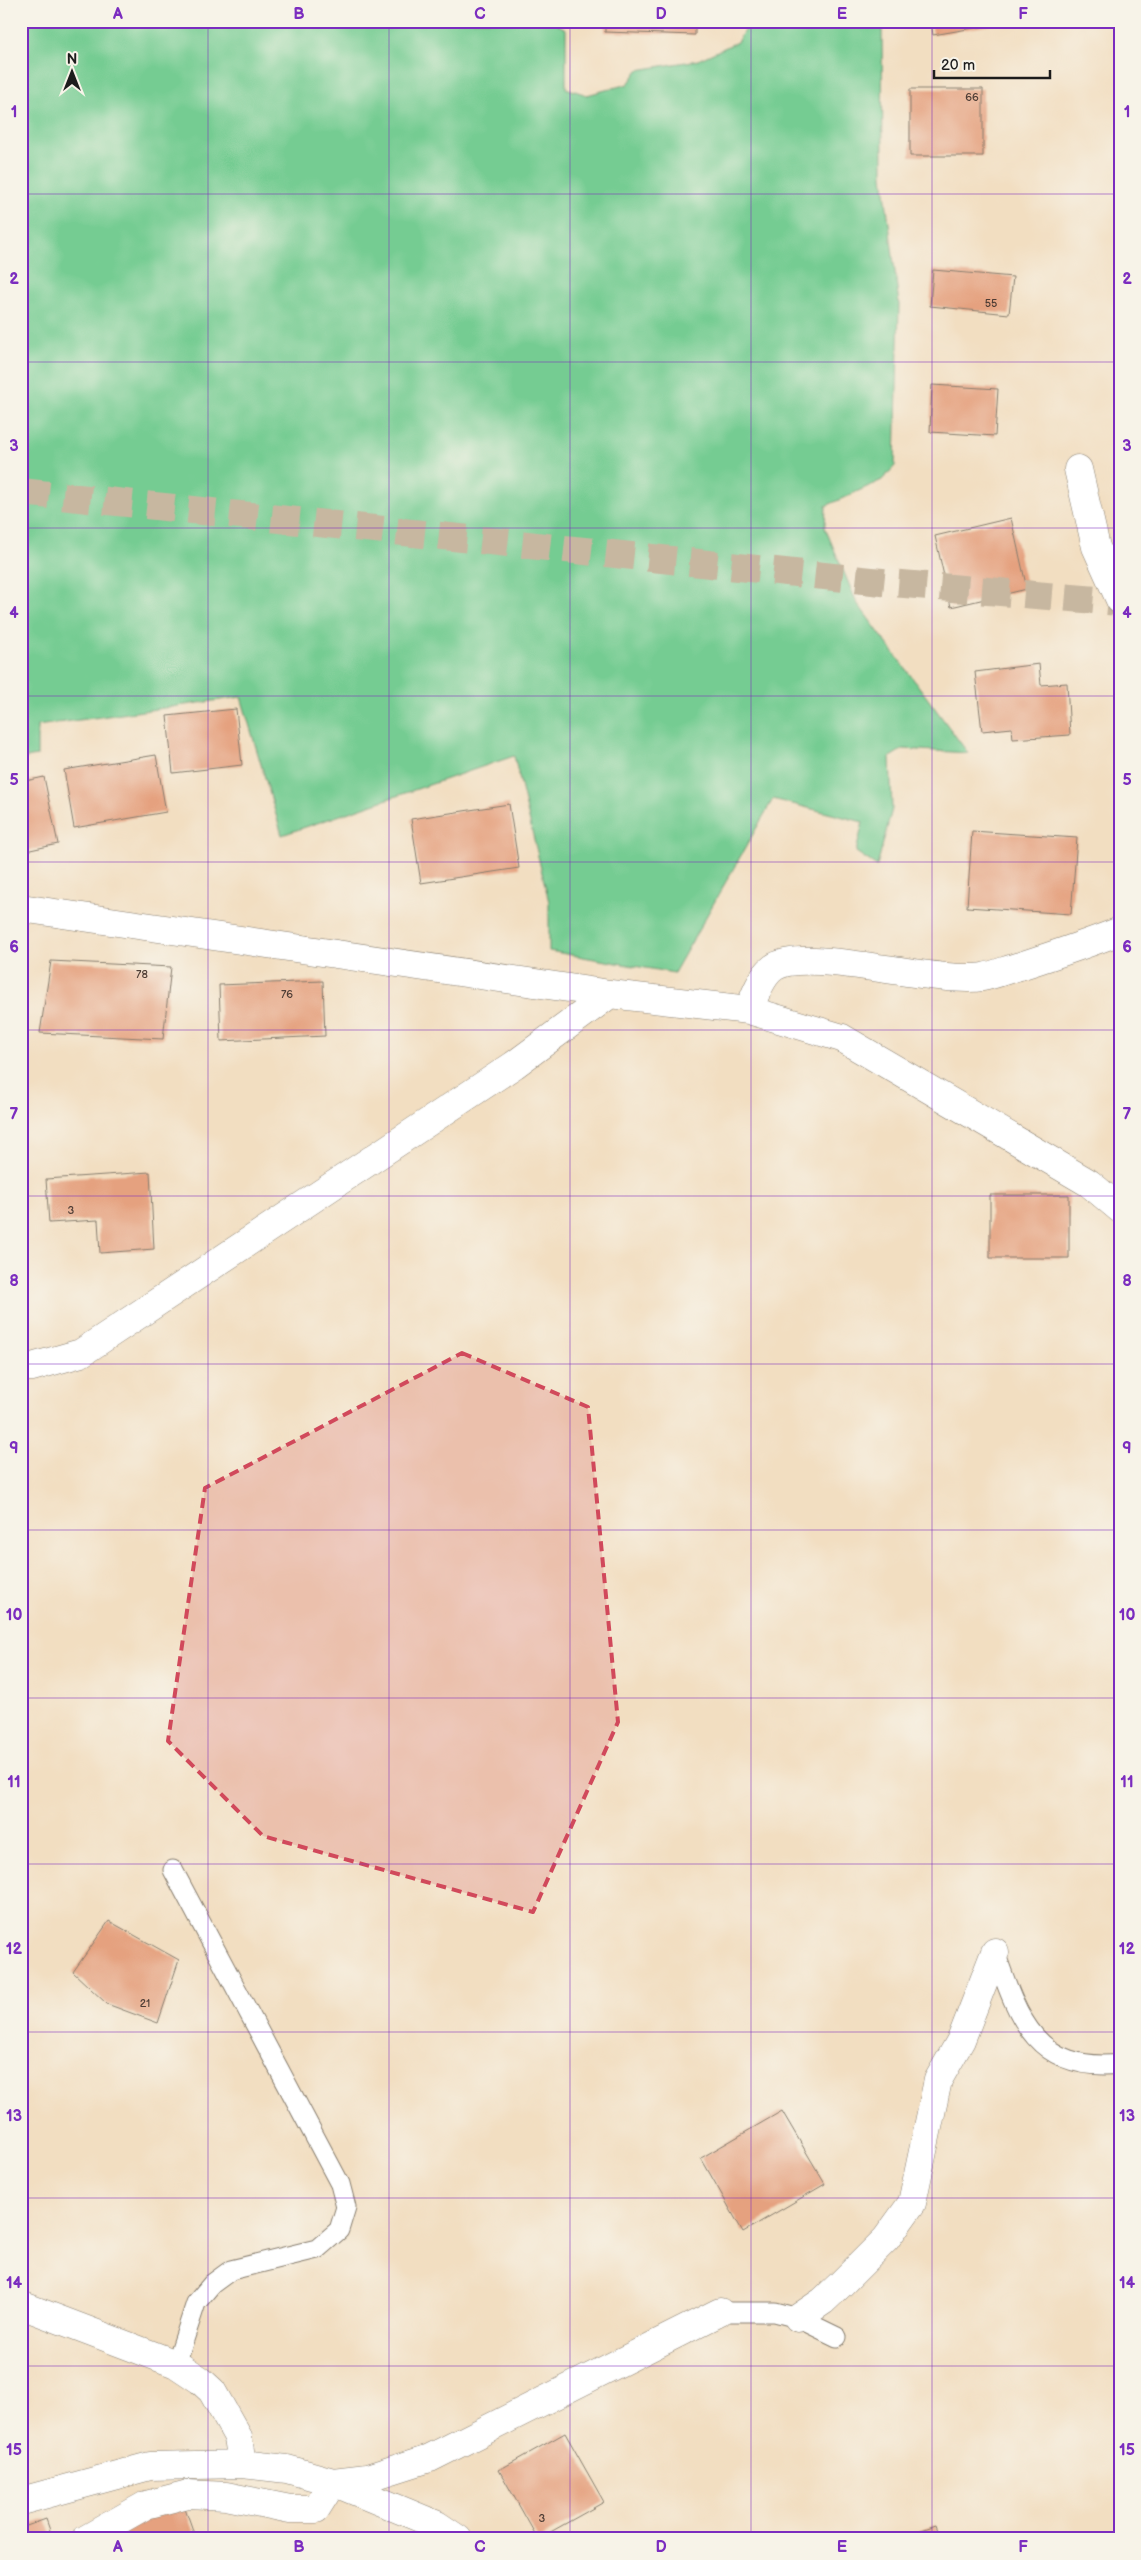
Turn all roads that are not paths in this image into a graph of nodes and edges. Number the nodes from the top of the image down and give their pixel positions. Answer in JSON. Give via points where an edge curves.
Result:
{"nodes":[{"id":1,"x":1078,"y":469,"type":"dead end"},
{"id":2,"x":1120,"y":600,"type":"edge"},
{"id":3,"x":21,"y":908,"type":"edge"},
{"id":4,"x":1120,"y":931,"type":"edge"},
{"id":5,"x":610,"y":994,"type":"junction"},
{"id":6,"x":749,"y":1010,"type":"junction"},
{"id":7,"x":1120,"y":1209,"type":"edge"},
{"id":8,"x":21,"y":1368,"type":"edge"},
{"id":9,"x":173,"y":1870,"type":"dead end"},
{"id":10,"x":995,"y":1952,"type":"joint"},
{"id":11,"x":1120,"y":2064,"type":"edge"},
{"id":12,"x":21,"y":2305,"type":"edge"},
{"id":13,"x":720,"y":2312,"type":"joint"},
{"id":14,"x":798,"y":2318,"type":"junction"},
{"id":15,"x":837,"y":2337,"type":"dead end"},
{"id":16,"x":176,"y":2364,"type":"junction"},
{"id":17,"x":242,"y":2464,"type":"junction"},
{"id":18,"x":334,"y":2482,"type":"junction"},
{"id":19,"x":21,"y":2502,"type":"edge"},
{"id":20,"x":86,"y":2539,"type":"edge"},
{"id":21,"x":458,"y":2539,"type":"edge"}],
"edges":[{"from":1,"to":2,"type":"street","via":[[1096,547]]},
{"from":3,"to":5,"type":"street"},
{"from":4,"to":6,"type":"street","via":[[982,977],[929,977],[854,964],[793,961],[773,968],[757,989]]},
{"from":5,"to":6,"type":"street"},
{"from":5,"to":8,"type":"street","via":[[514,1064],[81,1353]]},
{"from":6,"to":7,"type":"street","via":[[842,1038],[1089,1183]]},
{"from":9,"to":16,"type":"lane","via":[[340,2184],[346,2207],[339,2230],[317,2249],[231,2270],[212,2284],[196,2303]]},
{"from":10,"to":11,"type":"lane","via":[[1013,2002],[1036,2040],[1061,2057],[1102,2066]]},
{"from":10,"to":14,"type":"street","via":[[961,2040],[938,2080],[912,2203],[886,2239],[823,2301]]},
{"from":12,"to":16,"type":"street"},
{"from":13,"to":14,"type":"lane","via":[[774,2312]]},
{"from":13,"to":18,"type":"street","via":[[430,2458],[367,2478]]},
{"from":14,"to":15,"type":"lane"},
{"from":16,"to":17,"type":"street","via":[[212,2391],[238,2437]]},
{"from":17,"to":18,"type":"street","via":[[288,2469]]},
{"from":17,"to":19,"type":"street","via":[[150,2466]]},
{"from":18,"to":20,"type":"street","via":[[316,2509],[290,2509],[226,2496],[188,2494],[146,2505]]},
{"from":18,"to":21,"type":"street","via":[[437,2525]]}]}
